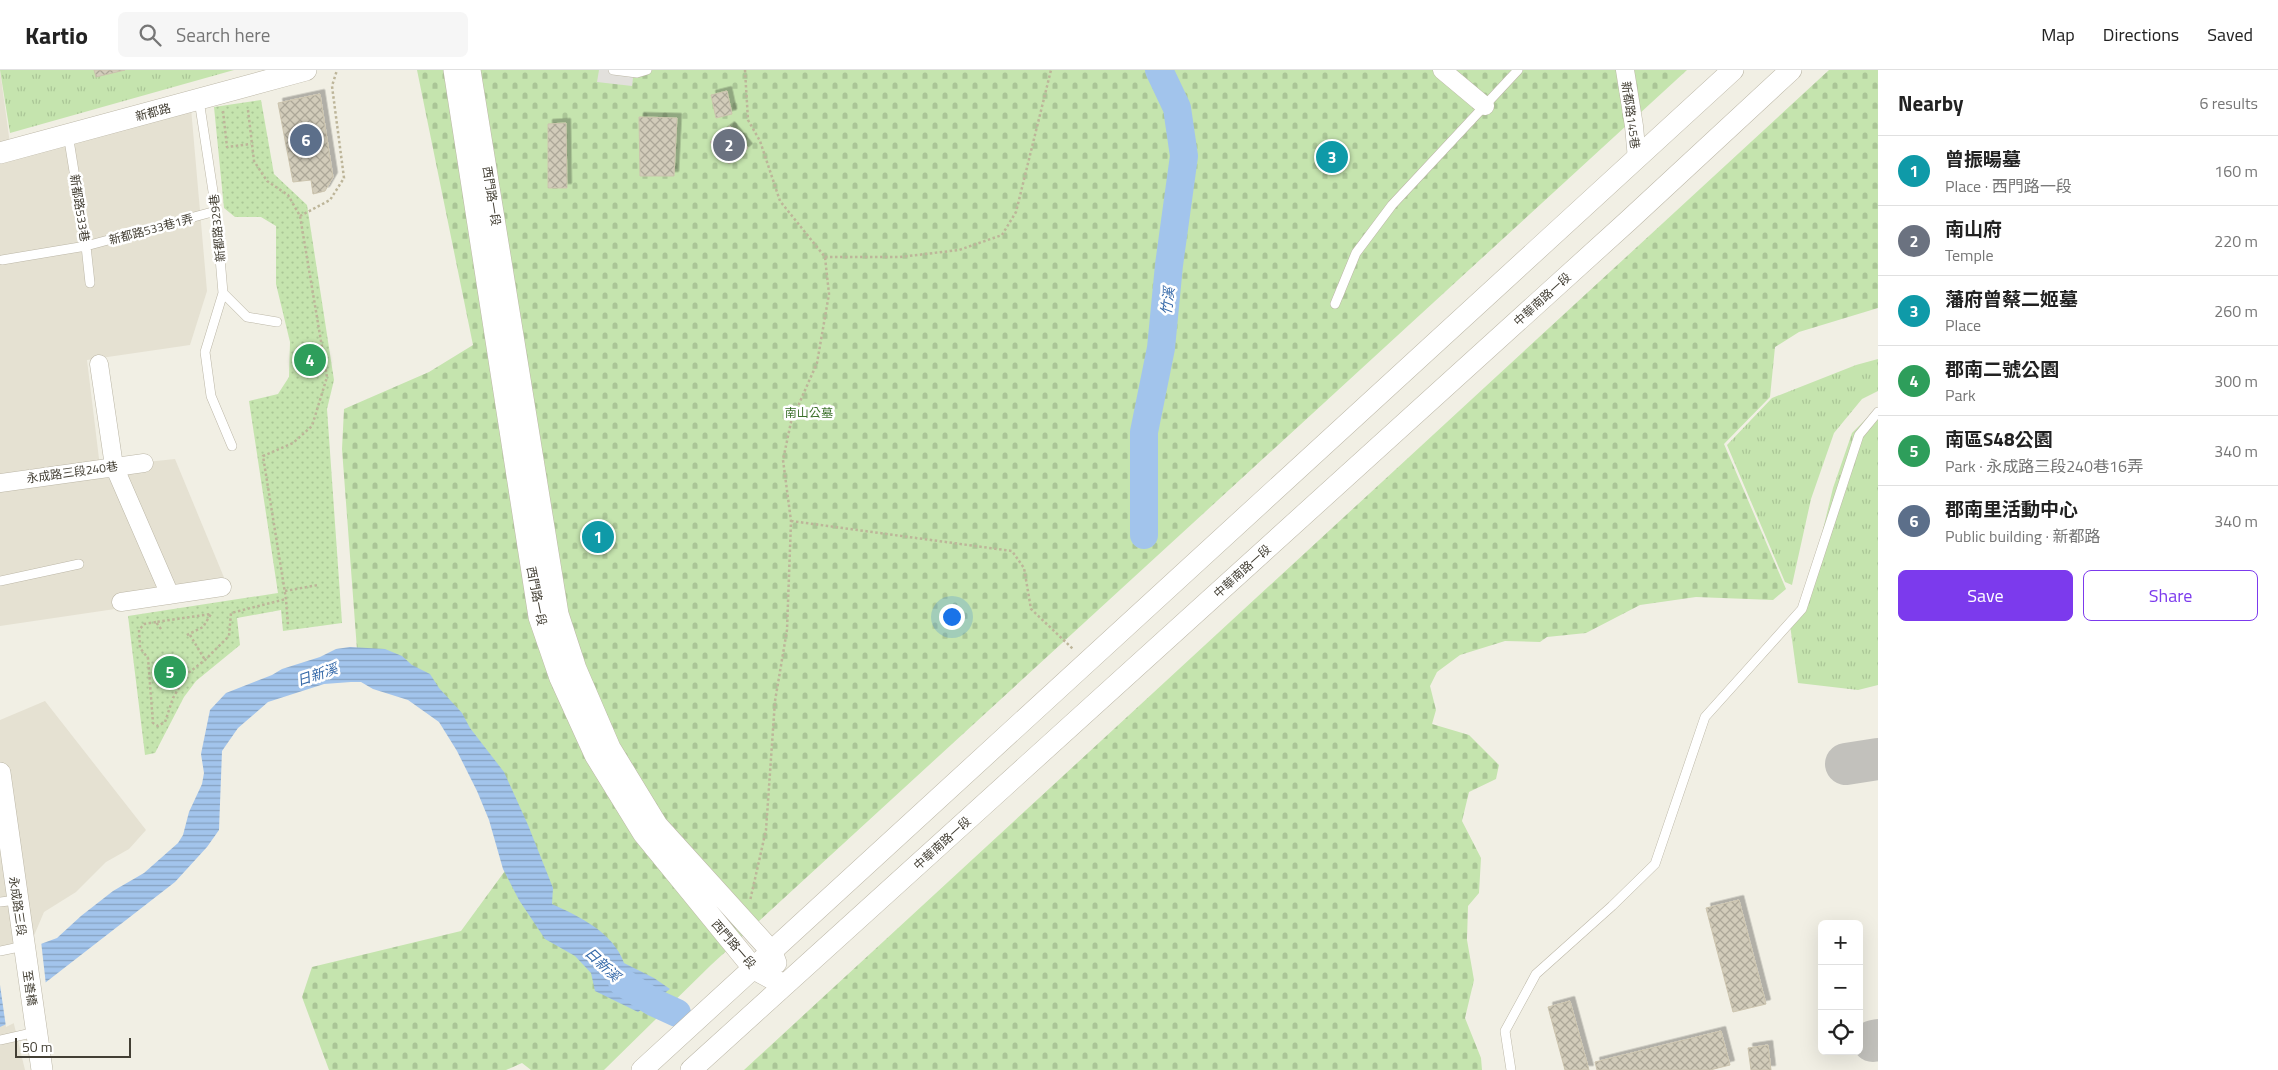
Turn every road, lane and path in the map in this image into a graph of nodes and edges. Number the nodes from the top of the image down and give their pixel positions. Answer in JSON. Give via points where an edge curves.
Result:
{"nodes":[{"id":1,"x":306,"y":70,"type":"edge"},
{"id":2,"x":337,"y":70,"type":"edge"},
{"id":3,"x":454,"y":70,"type":"edge"},
{"id":4,"x":470,"y":70,"type":"edge"},
{"id":5,"x":613,"y":70,"type":"edge"},
{"id":6,"x":647,"y":70,"type":"edge"},
{"id":7,"x":745,"y":70,"type":"edge"},
{"id":8,"x":1051,"y":70,"type":"edge"},
{"id":9,"x":1442,"y":70,"type":"edge"},
{"id":10,"x":1518,"y":70,"type":"edge"},
{"id":11,"x":1625,"y":70,"type":"edge"},
{"id":12,"x":1733,"y":70,"type":"edge"},
{"id":13,"x":1791,"y":70,"type":"edge"},
{"id":14,"x":222,"y":94,"type":"junction"},
{"id":15,"x":199,"y":100,"type":"junction"},
{"id":16,"x":1485,"y":106,"type":"junction"},
{"id":17,"x":248,"y":110,"type":"dead end"},
{"id":18,"x":68,"y":134,"type":"junction"},
{"id":19,"x":252,"y":144,"type":"junction"},
{"id":20,"x":0,"y":153,"type":"edge"},
{"id":21,"x":1637,"y":159,"type":"junction"},
{"id":22,"x":216,"y":211,"type":"junction"},
{"id":23,"x":300,"y":216,"type":"junction"},
{"id":24,"x":86,"y":246,"type":"junction"},
{"id":25,"x":825,"y":257,"type":"junction"},
{"id":26,"x":2,"y":260,"type":"dead end"},
{"id":27,"x":90,"y":283,"type":"dead end"},
{"id":28,"x":223,"y":293,"type":"junction"},
{"id":29,"x":1335,"y":304,"type":"dead end"},
{"id":30,"x":277,"y":322,"type":"dead end"},
{"id":31,"x":99,"y":364,"type":"dead end"},
{"id":32,"x":1878,"y":412,"type":"edge"},
{"id":33,"x":232,"y":446,"type":"dead end"},
{"id":34,"x":144,"y":463,"type":"dead end"},
{"id":35,"x":114,"y":466,"type":"junction"},
{"id":36,"x":0,"y":483,"type":"edge"},
{"id":37,"x":791,"y":521,"type":"junction"},
{"id":38,"x":79,"y":564,"type":"dead end"},
{"id":39,"x":0,"y":580,"type":"edge"},
{"id":40,"x":318,"y":585,"type":"dead end"},
{"id":41,"x":222,"y":587,"type":"dead end"},
{"id":42,"x":285,"y":591,"type":"junction"},
{"id":43,"x":170,"y":596,"type":"junction"},
{"id":44,"x":286,"y":599,"type":"junction"},
{"id":45,"x":122,"y":602,"type":"dead end"},
{"id":46,"x":156,"y":622,"type":"junction"},
{"id":47,"x":288,"y":625,"type":"dead end"},
{"id":48,"x":161,"y":629,"type":"dead end"},
{"id":49,"x":190,"y":635,"type":"junction"},
{"id":50,"x":185,"y":636,"type":"dead end"},
{"id":51,"x":205,"y":660,"type":"junction"},
{"id":52,"x":1087,"y":662,"type":"junction"},
{"id":53,"x":0,"y":773,"type":"edge"},
{"id":54,"x":3,"y":819,"type":"edge"},
{"id":55,"x":8,"y":901,"type":"edge"},
{"id":56,"x":748,"y":906,"type":"dead end"},
{"id":57,"x":24,"y":947,"type":"junction"},
{"id":58,"x":0,"y":951,"type":"edge"},
{"id":59,"x":772,"y":952,"type":"junction"},
{"id":60,"x":754,"y":969,"type":"junction"},
{"id":61,"x":784,"y":985,"type":"junction"},
{"id":62,"x":36,"y":1030,"type":"junction"},
{"id":63,"x":0,"y":1040,"type":"edge"},
{"id":64,"x":42,"y":1070,"type":"edge"},
{"id":65,"x":642,"y":1070,"type":"edge"},
{"id":66,"x":691,"y":1070,"type":"edge"},
{"id":67,"x":1511,"y":1070,"type":"edge"}],
"edges":[{"from":1,"to":14,"type":"street","name":"新都路"},
{"from":2,"to":23,"type":"path","via":[[332,86],[344,178],[330,200]]},
{"from":3,"to":60,"type":"street","name":"西門路一段","via":[[516,478],[542,626],[560,678],[595,755],[643,833]]},
{"from":4,"to":59,"type":"street","name":"西門路一段","via":[[558,614],[576,670],[610,748],[657,825]]},
{"from":5,"to":6,"type":"lane","via":[[637,73]]},
{"from":7,"to":25,"type":"path","via":[[748,120],[760,141],[780,201]]},
{"from":8,"to":25,"type":"path","via":[[1016,212],[1002,235],[959,250],[900,257]]},
{"from":9,"to":16,"type":"street"},
{"from":10,"to":16,"type":"lane"},
{"from":11,"to":21,"type":"street","name":"新都路145巷"},
{"from":12,"to":21,"type":"street"},
{"from":13,"to":61,"type":"street","name":"中華南路一段","via":[[1621,228]]},
{"from":14,"to":15,"type":"street","name":"新都路"},
{"from":14,"to":19,"type":"path","via":[[226,147]]},
{"from":15,"to":18,"type":"street","name":"新都路"},
{"from":15,"to":22,"type":"lane","name":"新都路329巷"},
{"from":16,"to":29,"type":"lane","via":[[1392,205],[1356,253]]},
{"from":17,"to":19,"type":"path"},
{"from":18,"to":20,"type":"street","name":"新都路"},
{"from":18,"to":24,"type":"lane","name":"新都路533巷"},
{"from":19,"to":23,"type":"path","via":[[254,161],[267,181],[288,196]]},
{"from":21,"to":52,"type":"street"},
{"from":22,"to":24,"type":"lane","name":"新都路533巷1弄"},
{"from":22,"to":28,"type":"lane","name":"新都路329巷"},
{"from":23,"to":42,"type":"path","via":[[327,377],[312,426],[294,443],[263,456]]},
{"from":24,"to":26,"type":"lane","name":"新都路533巷1弄"},
{"from":24,"to":27,"type":"lane","name":"新都路533巷"},
{"from":25,"to":37,"type":"path","via":[[829,294],[817,363],[791,422],[783,460]]},
{"from":28,"to":30,"type":"lane","via":[[247,317]]},
{"from":28,"to":33,"type":"lane","via":[[205,352],[211,396]]},
{"from":31,"to":35,"type":"street"},
{"from":32,"to":67,"type":"lane","via":[[1859,435],[1802,609],[1705,717],[1655,864],[1536,974],[1505,1031]]},
{"from":34,"to":35,"type":"street","name":"永成路三段240巷"},
{"from":35,"to":36,"type":"street","name":"永成路三段240巷"},
{"from":35,"to":43,"type":"street"},
{"from":37,"to":52,"type":"path","via":[[1012,551],[1024,568],[1031,609]]},
{"from":37,"to":56,"type":"path","via":[[787,630],[775,701],[766,830]]},
{"from":38,"to":39,"type":"lane"},
{"from":40,"to":42,"type":"path"},
{"from":41,"to":43,"type":"street"},
{"from":42,"to":44,"type":"path"},
{"from":43,"to":45,"type":"street"},
{"from":44,"to":47,"type":"path"},
{"from":44,"to":51,"type":"path","via":[[231,613],[229,636]]},
{"from":46,"to":48,"type":"path"},
{"from":46,"to":49,"type":"path","via":[[211,614],[204,627]]},
{"from":46,"to":51,"type":"path","via":[[144,624],[139,630],[140,648],[148,658],[153,723],[158,726],[164,722],[187,674]]},
{"from":49,"to":50,"type":"path"},
{"from":49,"to":51,"type":"path"},
{"from":52,"to":59,"type":"street"},
{"from":53,"to":54,"type":"street","name":"永成路三段"},
{"from":54,"to":55,"type":"street","name":"永成路三段"},
{"from":55,"to":57,"type":"street","name":"永成路三段"},
{"from":57,"to":58,"type":"lane"},
{"from":57,"to":62,"type":"street","name":"至善橋"},
{"from":59,"to":60,"type":"street"},
{"from":59,"to":61,"type":"street","name":"西門路一段"},
{"from":60,"to":61,"type":"street","name":"西門路一段"},
{"from":60,"to":65,"type":"street"},
{"from":61,"to":66,"type":"street","name":"中華南路一段"},
{"from":62,"to":63,"type":"lane"},
{"from":62,"to":64,"type":"street"}]}
